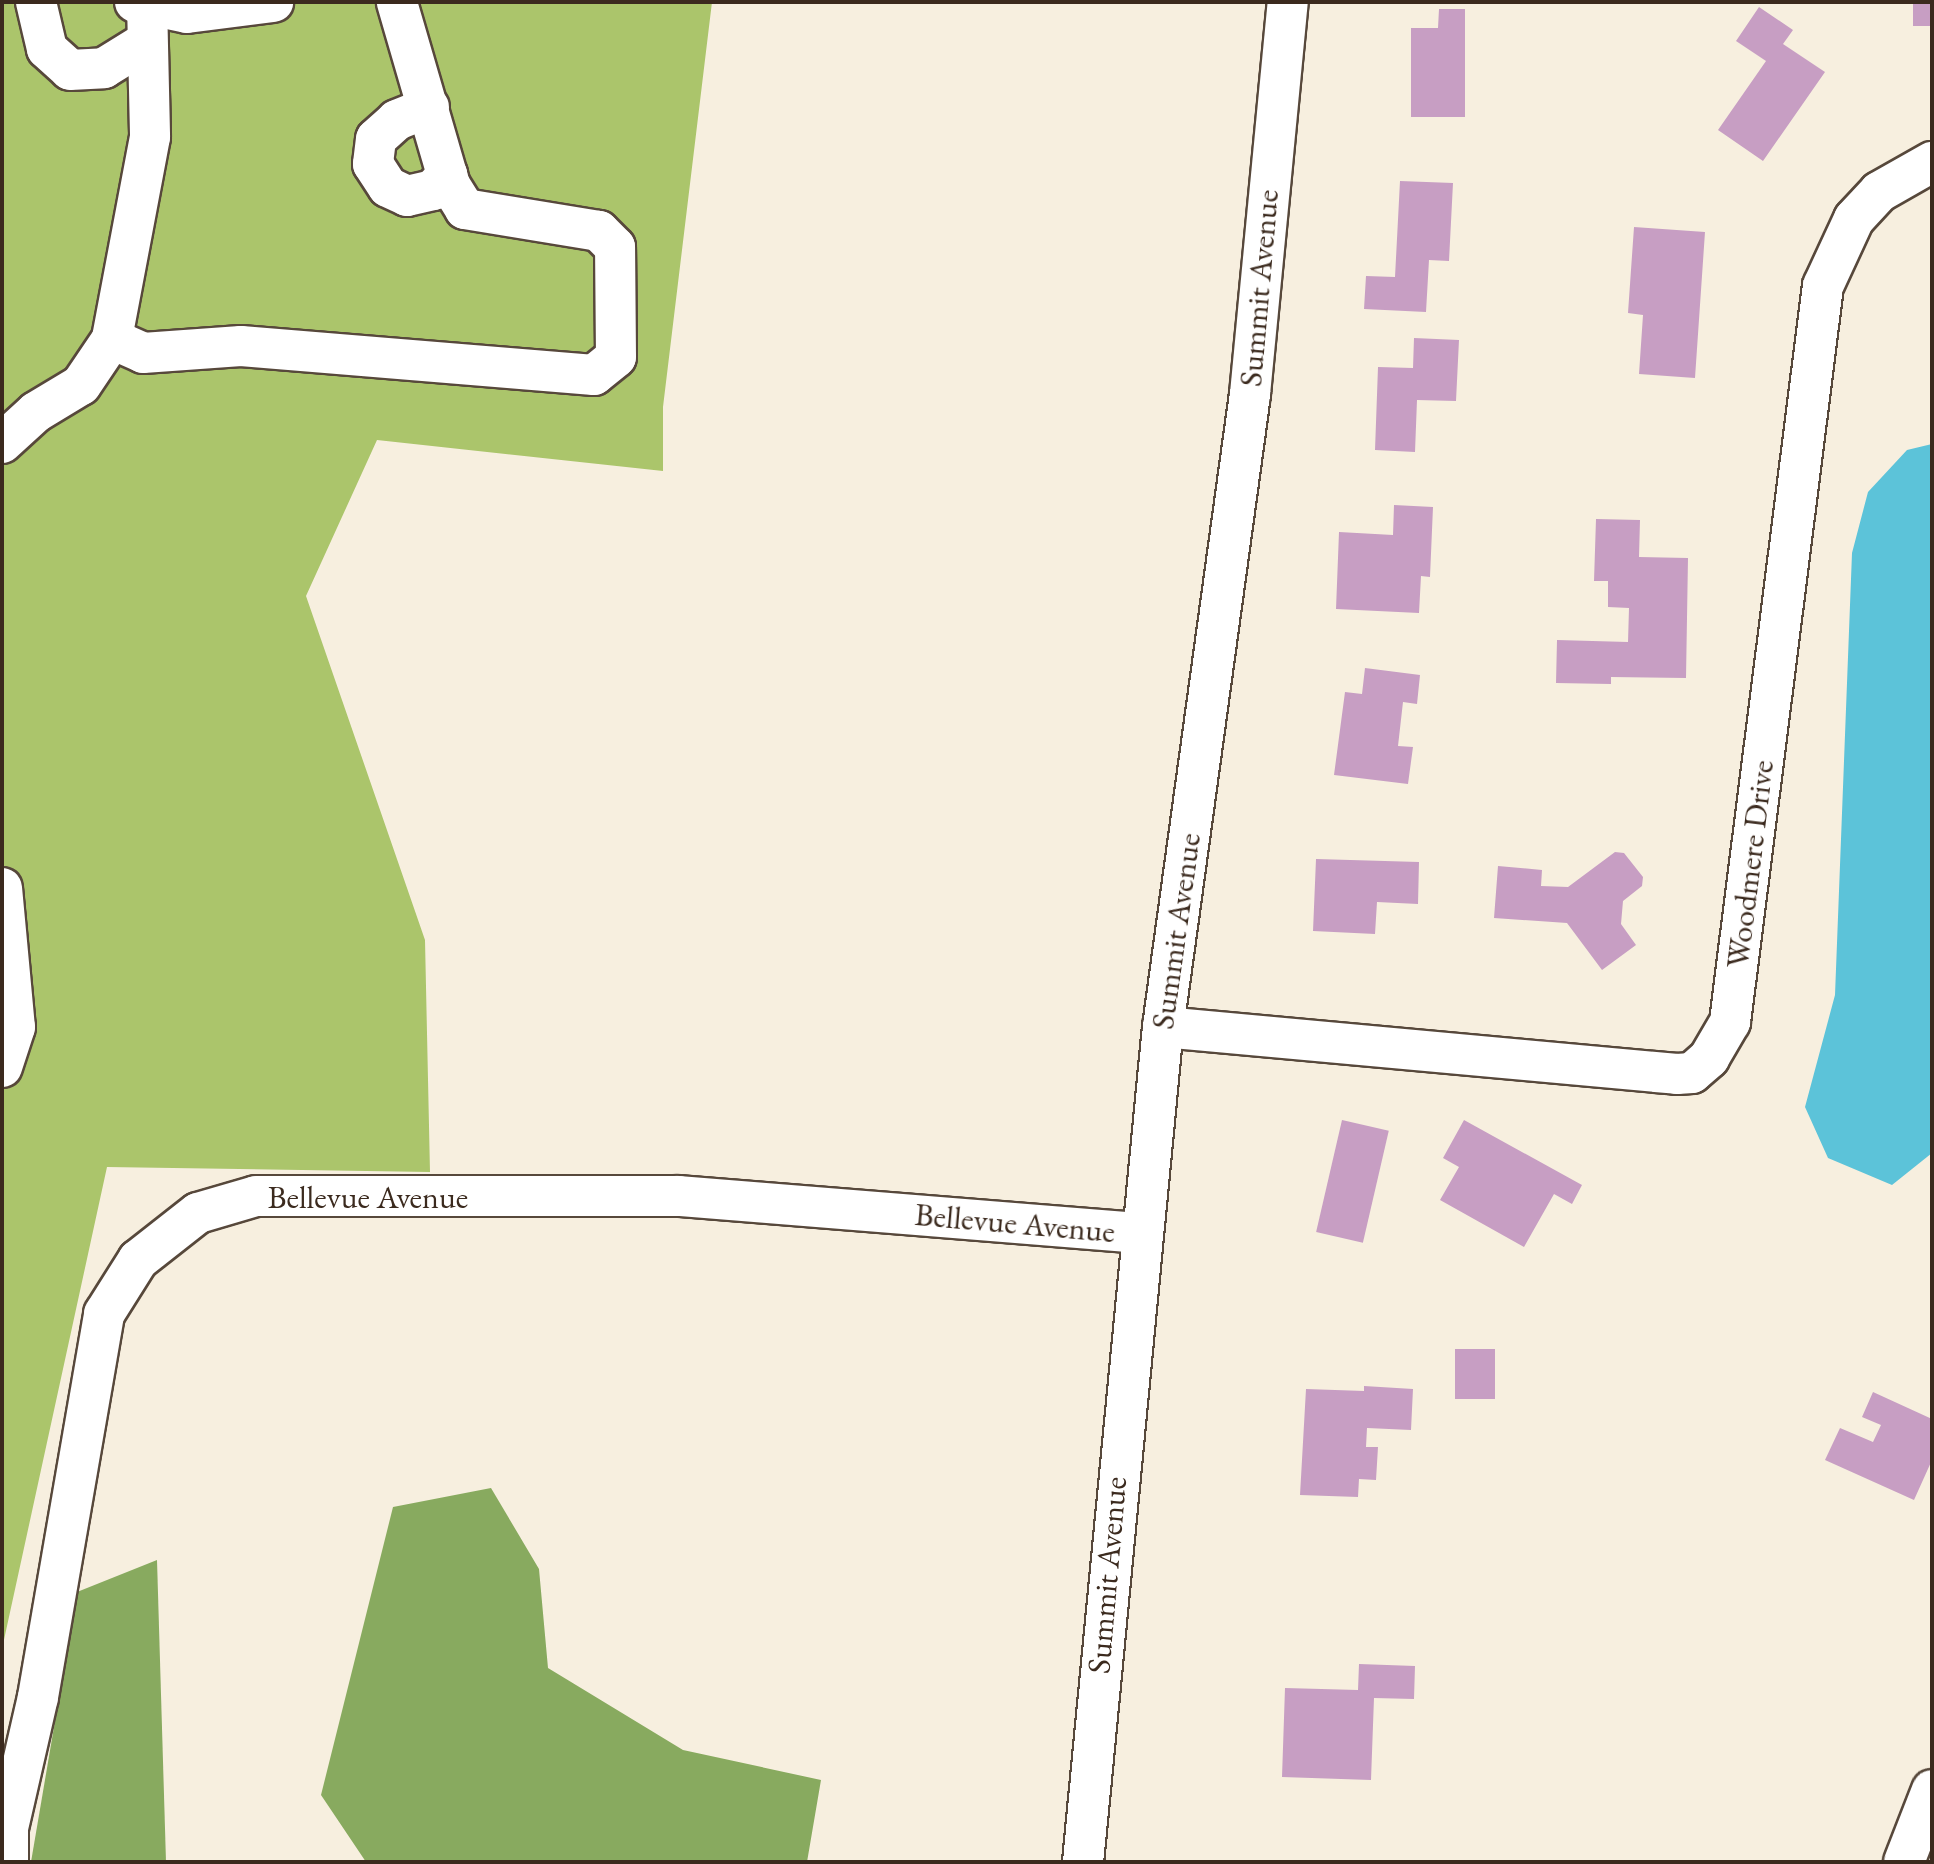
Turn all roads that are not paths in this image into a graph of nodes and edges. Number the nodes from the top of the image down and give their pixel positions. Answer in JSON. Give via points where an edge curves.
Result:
{"nodes":[{"id":1,"x":36,"y":2,"type":"edge"},
{"id":2,"x":273,"y":2,"type":"edge"},
{"id":3,"x":397,"y":2,"type":"edge"},
{"id":4,"x":1288,"y":2,"type":"edge"},
{"id":5,"x":143,"y":13,"type":"edge"},
{"id":6,"x":429,"y":107,"type":"junction"},
{"id":7,"x":1932,"y":162,"type":"edge"},
{"id":8,"x":447,"y":175,"type":"junction"},
{"id":9,"x":112,"y":339,"type":"junction"},
{"id":10,"x":2,"y":443,"type":"edge"},
{"id":11,"x":2,"y":888,"type":"edge"},
{"id":12,"x":1163,"y":1027,"type":"junction"},
{"id":13,"x":2,"y":1067,"type":"edge"},
{"id":14,"x":1140,"y":1233,"type":"junction"},
{"id":15,"x":1932,"y":1790,"type":"edge"},
{"id":16,"x":8,"y":1862,"type":"edge"},
{"id":17,"x":1083,"y":1862,"type":"edge"},
{"id":18,"x":1904,"y":1862,"type":"edge"}],
"edges":[{"from":1,"to":5,"type":"street","via":[[47,49],[70,70],[104,68]]},
{"from":2,"to":5,"type":"street"},
{"from":3,"to":6,"type":"street"},
{"from":4,"to":12,"type":"street","name":"Summit Avenue","via":[[1250,394]]},
{"from":5,"to":9,"type":"street","via":[[150,137]]},
{"from":6,"to":8,"type":"street"},
{"from":6,"to":8,"type":"street","via":[[397,120],[376,139],[373,164],[388,187],[407,196],[433,190]]},
{"from":7,"to":12,"type":"street","name":"Woodmere Drive","via":[[1879,192],[1854,219],[1823,286],[1730,1022],[1709,1058],[1692,1073],[1677,1074]]},
{"from":8,"to":9,"type":"street","via":[[465,209],[599,231],[615,247],[616,357],[594,375],[241,346],[143,353]]},
{"from":9,"to":10,"type":"street","via":[[81,385],[36,412]]},
{"from":11,"to":13,"type":"street","via":[[15,1027]]},
{"from":12,"to":14,"type":"street","name":"Summit Avenue"},
{"from":14,"to":16,"type":"street","name":"Bellevue Avenue","via":[[679,1196],[256,1196],[198,1213],[138,1260],[104,1314],[38,1697],[8,1828]]},
{"from":14,"to":17,"type":"street","name":"Summit Avenue"},
{"from":15,"to":18,"type":"street"}]}
